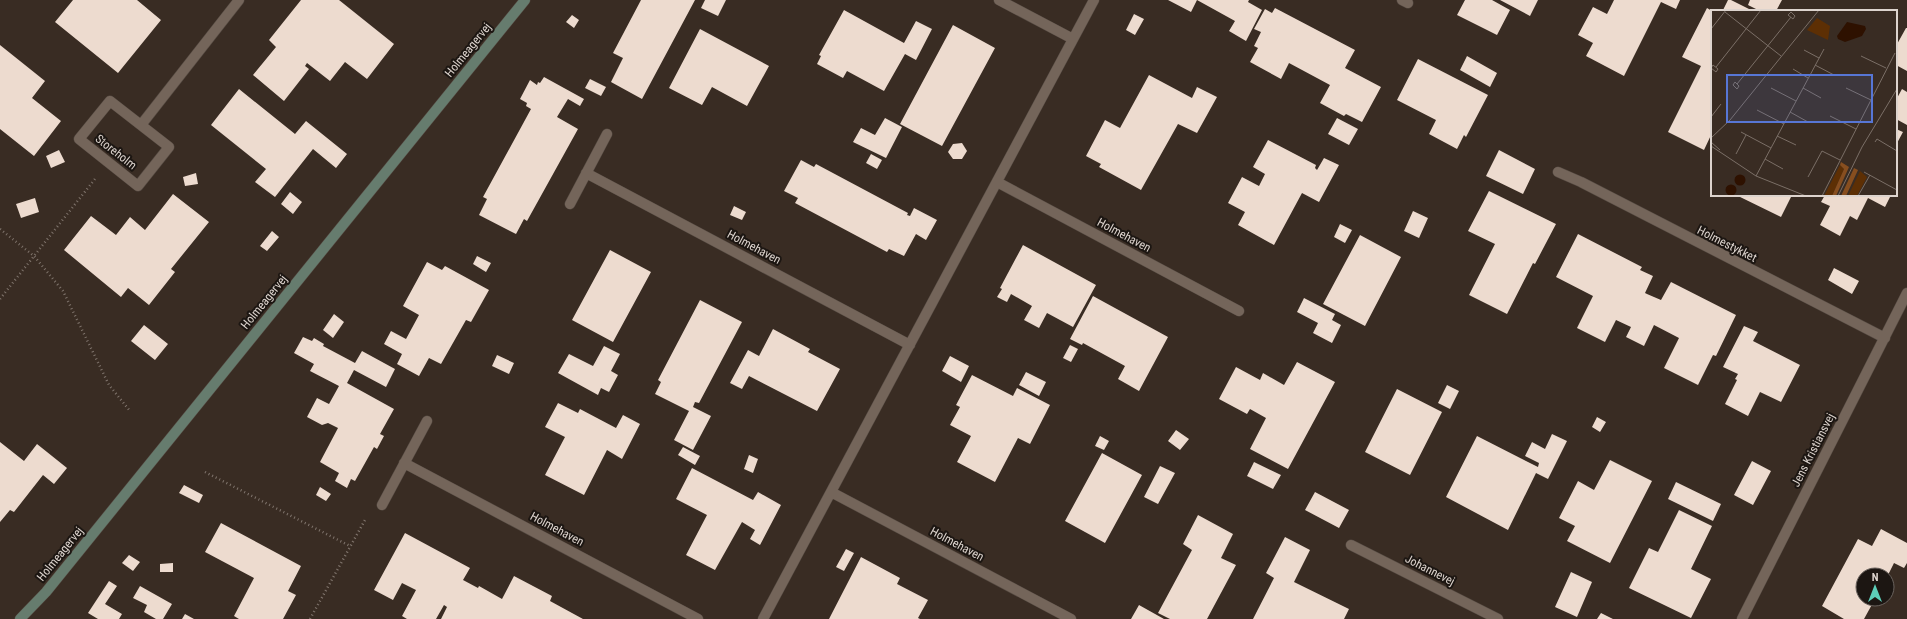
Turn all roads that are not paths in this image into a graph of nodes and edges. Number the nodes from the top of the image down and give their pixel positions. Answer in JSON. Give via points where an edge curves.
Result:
{"nodes":[{"id":1,"x":239,"y":0,"type":"edge"},
{"id":2,"x":525,"y":0,"type":"edge"},
{"id":3,"x":999,"y":0,"type":"edge"},
{"id":4,"x":1094,"y":0,"type":"edge"},
{"id":5,"x":1073,"y":39,"type":"junction"},
{"id":6,"x":140,"y":125,"type":"junction"},
{"id":7,"x":607,"y":134,"type":"dead end"},
{"id":8,"x":1558,"y":172,"type":"dead end"},
{"id":9,"x":586,"y":173,"type":"junction"},
{"id":10,"x":997,"y":182,"type":"junction"},
{"id":11,"x":570,"y":204,"type":"dead end"},
{"id":12,"x":1907,"y":293,"type":"edge"},
{"id":13,"x":1239,"y":311,"type":"dead end"},
{"id":14,"x":1885,"y":338,"type":"junction"},
{"id":15,"x":910,"y":345,"type":"junction"},
{"id":16,"x":427,"y":421,"type":"dead end"},
{"id":17,"x":404,"y":463,"type":"junction"},
{"id":18,"x":831,"y":492,"type":"junction"},
{"id":19,"x":382,"y":505,"type":"road end"},
{"id":20,"x":1351,"y":545,"type":"dead end"},
{"id":21,"x":20,"y":619,"type":"edge"},
{"id":22,"x":698,"y":619,"type":"edge"},
{"id":23,"x":763,"y":619,"type":"edge"},
{"id":24,"x":1071,"y":619,"type":"edge"},
{"id":25,"x":1498,"y":619,"type":"edge"},
{"id":26,"x":1742,"y":619,"type":"edge"}],
"edges":[{"from":1,"to":6,"type":"street"},
{"from":2,"to":21,"type":"street","name":"Holmeagervej","via":[[46,592]]},
{"from":3,"to":5,"type":"street"},
{"from":4,"to":5,"type":"street"},
{"from":5,"to":10,"type":"street"},
{"from":6,"to":6,"type":"street","name":"Storeholm","via":[[169,147],[138,186],[79,139],[110,101]]},
{"from":7,"to":9,"type":"street"},
{"from":8,"to":14,"type":"street","name":"Holmestykket"},
{"from":9,"to":11,"type":"street"},
{"from":9,"to":15,"type":"street","name":"Holmehaven"},
{"from":10,"to":13,"type":"street","name":"Holmehaven"},
{"from":10,"to":15,"type":"street"},
{"from":12,"to":14,"type":"street","name":"Jens Kristiansvej"},
{"from":14,"to":26,"type":"street","name":"Jens Kristiansvej"},
{"from":15,"to":18,"type":"street"},
{"from":16,"to":17,"type":"street"},
{"from":17,"to":19,"type":"street"},
{"from":17,"to":22,"type":"street","name":"Holmehaven"},
{"from":18,"to":23,"type":"street"},
{"from":18,"to":24,"type":"street","name":"Holmehaven"},
{"from":20,"to":25,"type":"street","name":"Johannevej"}]}
